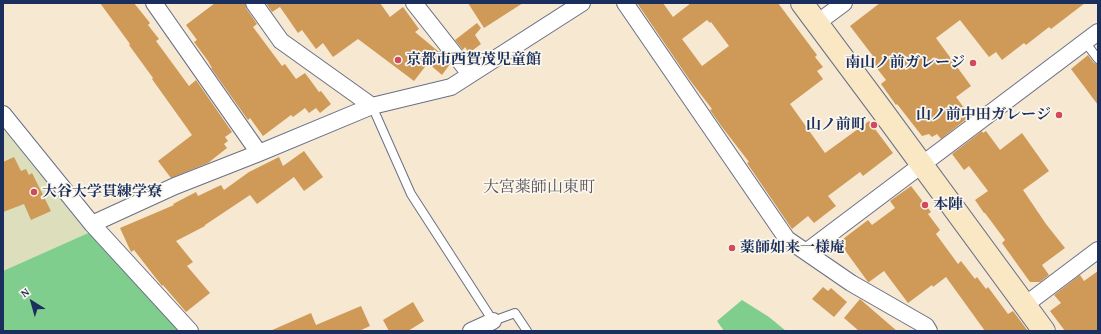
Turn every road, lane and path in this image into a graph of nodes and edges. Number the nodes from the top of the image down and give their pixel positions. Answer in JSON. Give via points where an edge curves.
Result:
{"nodes":[{"id":1,"x":154,"y":3,"type":"edge"},
{"id":2,"x":254,"y":3,"type":"edge"},
{"id":3,"x":414,"y":3,"type":"edge"},
{"id":4,"x":582,"y":3,"type":"edge"},
{"id":5,"x":625,"y":3,"type":"edge"},
{"id":6,"x":802,"y":3,"type":"edge"},
{"id":7,"x":844,"y":3,"type":"edge"},
{"id":8,"x":817,"y":23,"type":"junction"},
{"id":9,"x":1098,"y":32,"type":"edge"},
{"id":10,"x":1085,"y":42,"type":"junction"},
{"id":11,"x":1098,"y":59,"type":"edge"},
{"id":12,"x":470,"y":74,"type":"junction"},
{"id":13,"x":372,"y":106,"type":"junction"},
{"id":14,"x":3,"y":114,"type":"edge"},
{"id":15,"x":259,"y":154,"type":"junction"},
{"id":16,"x":922,"y":164,"type":"junction"},
{"id":17,"x":92,"y":224,"type":"junction"},
{"id":18,"x":1098,"y":250,"type":"edge"},
{"id":19,"x":806,"y":252,"type":"junction"},
{"id":20,"x":1024,"y":305,"type":"junction"},
{"id":21,"x":493,"y":321,"type":"junction"},
{"id":22,"x":190,"y":331,"type":"edge"},
{"id":23,"x":471,"y":331,"type":"edge"},
{"id":24,"x":527,"y":331,"type":"edge"},
{"id":25,"x":929,"y":331,"type":"edge"},
{"id":26,"x":1044,"y":331,"type":"edge"}],
"edges":[{"from":1,"to":15,"type":"street"},
{"from":2,"to":13,"type":"street","via":[[281,41]]},
{"from":3,"to":12,"type":"street"},
{"from":4,"to":12,"type":"street"},
{"from":5,"to":19,"type":"street","via":[[787,239]]},
{"from":6,"to":8,"type":"street"},
{"from":7,"to":8,"type":"street"},
{"from":8,"to":16,"type":"street"},
{"from":9,"to":10,"type":"street"},
{"from":10,"to":11,"type":"lane"},
{"from":10,"to":16,"type":"street"},
{"from":12,"to":13,"type":"street","via":[[451,87]]},
{"from":13,"to":15,"type":"street"},
{"from":13,"to":21,"type":"lane","via":[[411,194]]},
{"from":14,"to":17,"type":"street"},
{"from":15,"to":17,"type":"street","via":[[176,186]]},
{"from":16,"to":19,"type":"street"},
{"from":16,"to":20,"type":"street"},
{"from":17,"to":22,"type":"street"},
{"from":18,"to":20,"type":"street"},
{"from":19,"to":25,"type":"street","via":[[851,283],[926,326]]},
{"from":20,"to":26,"type":"street"},
{"from":21,"to":23,"type":"street"},
{"from":21,"to":24,"type":"lane","via":[[515,313]]}]}
